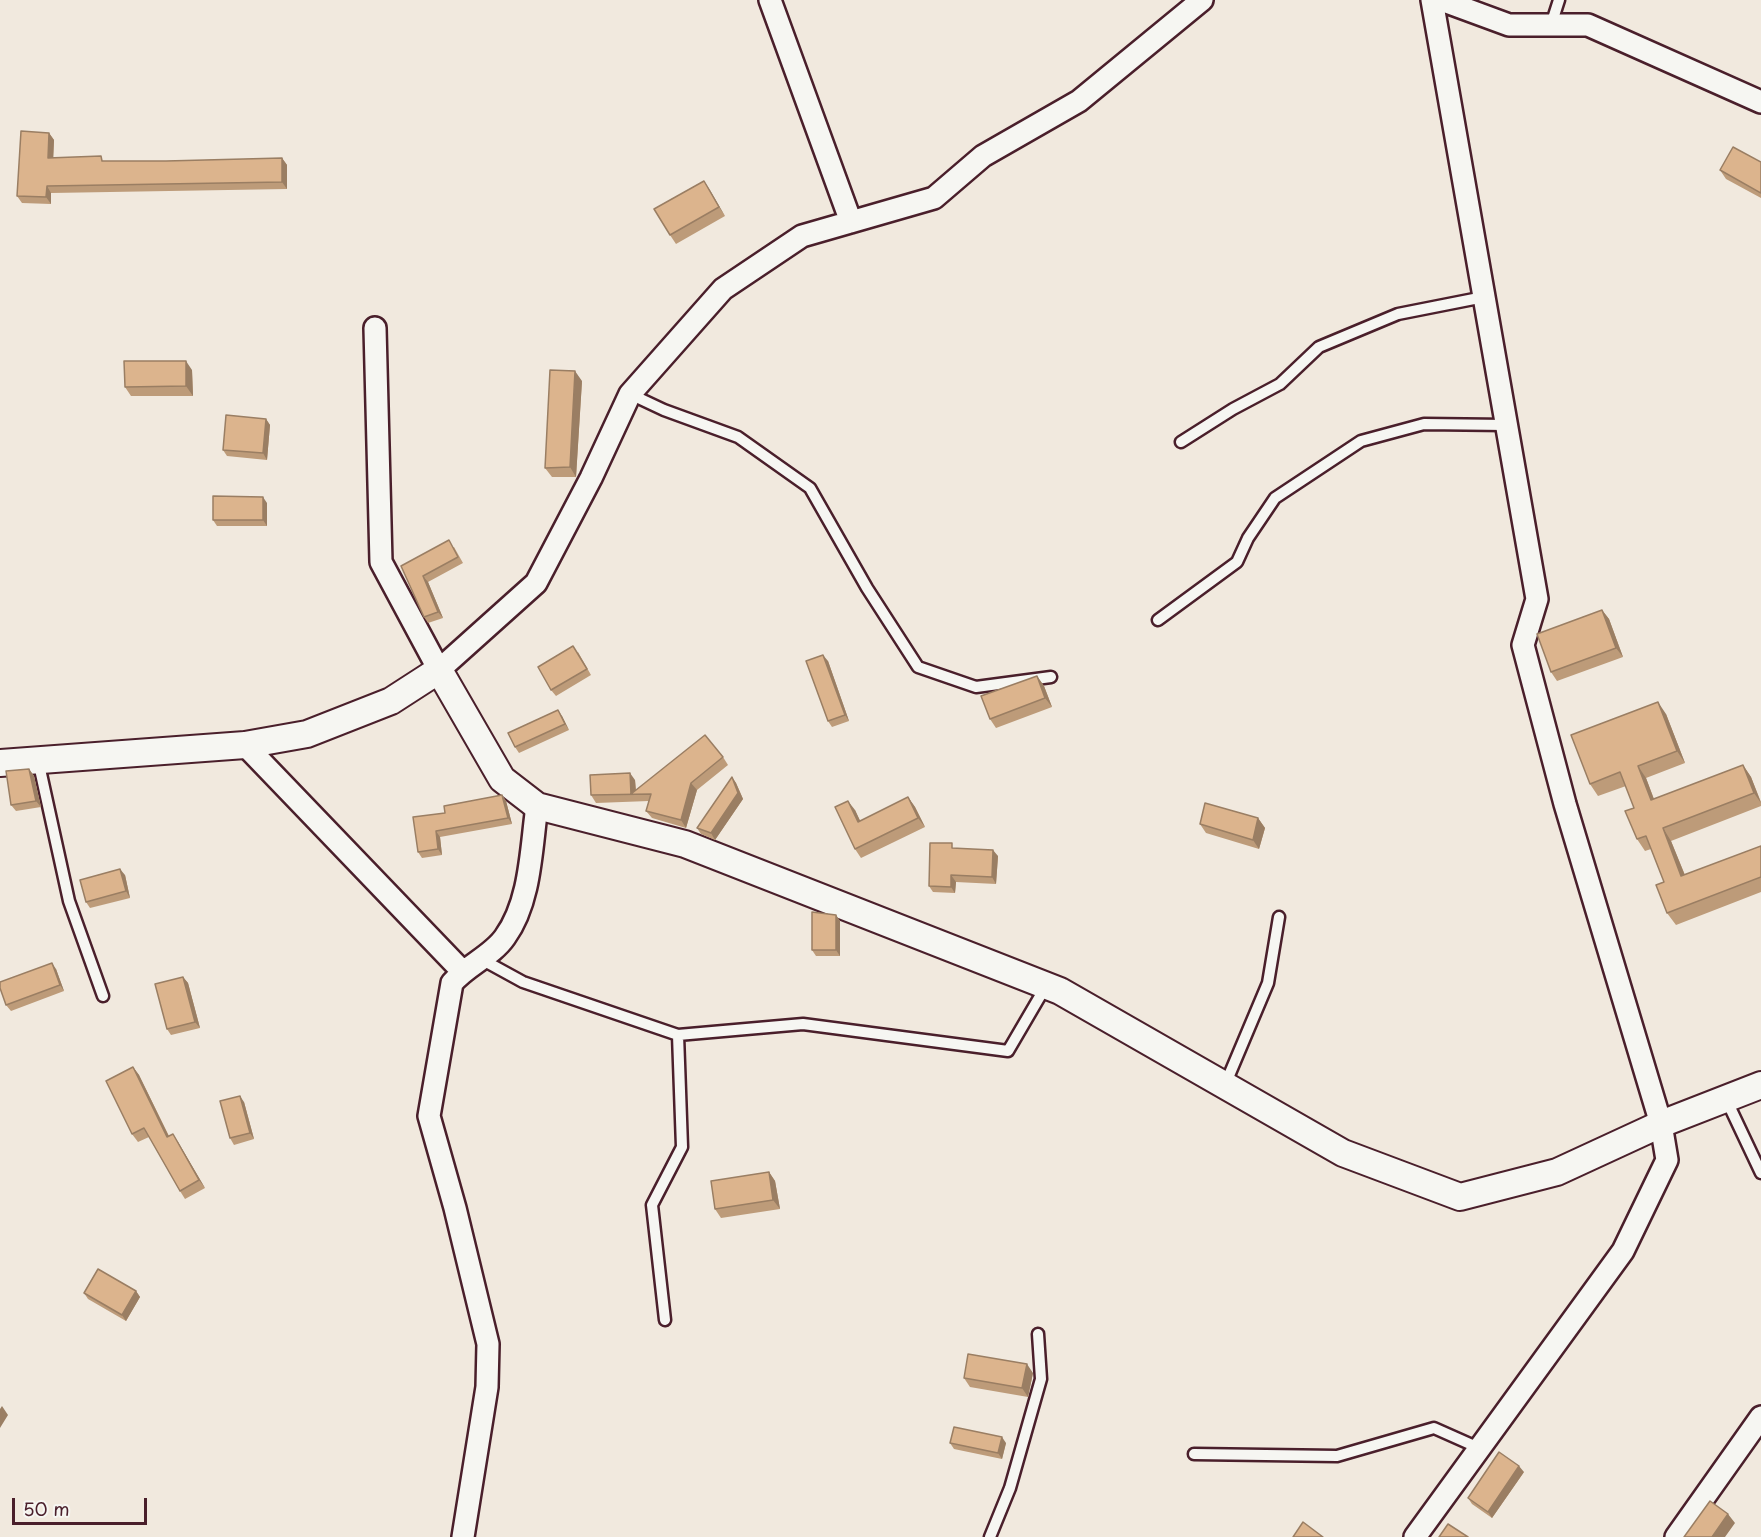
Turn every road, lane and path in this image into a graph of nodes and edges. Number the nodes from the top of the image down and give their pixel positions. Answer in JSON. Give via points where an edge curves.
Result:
{"nodes":[{"id":1,"x":770,"y":0,"type":"edge"},
{"id":2,"x":1202,"y":0,"type":"edge"},
{"id":3,"x":1432,"y":0,"type":"edge"},
{"id":4,"x":1441,"y":0,"type":"edge"},
{"id":5,"x":1559,"y":0,"type":"edge"},
{"id":6,"x":1551,"y":25,"type":"junction"},
{"id":7,"x":1761,"y":102,"type":"edge"},
{"id":8,"x":851,"y":222,"type":"junction"},
{"id":9,"x":1484,"y":297,"type":"junction"},
{"id":10,"x":375,"y":328,"type":"dead end"},
{"id":11,"x":630,"y":394,"type":"junction"},
{"id":12,"x":1506,"y":425,"type":"junction"},
{"id":13,"x":1181,"y":442,"type":"dead end"},
{"id":14,"x":1158,"y":620,"type":"dead end"},
{"id":15,"x":439,"y":670,"type":"junction"},
{"id":16,"x":1051,"y":677,"type":"dead end"},
{"id":17,"x":245,"y":745,"type":"junction"},
{"id":18,"x":38,"y":760,"type":"junction"},
{"id":19,"x":0,"y":764,"type":"edge"},
{"id":20,"x":537,"y":806,"type":"junction"},
{"id":21,"x":1279,"y":917,"type":"dead end"},
{"id":22,"x":481,"y":958,"type":"junction"},
{"id":23,"x":462,"y":971,"type":"junction"},
{"id":24,"x":1046,"y":986,"type":"junction"},
{"id":25,"x":103,"y":996,"type":"dead end"},
{"id":26,"x":678,"y":1035,"type":"junction"},
{"id":27,"x":1761,"y":1085,"type":"edge"},
{"id":28,"x":1225,"y":1086,"type":"junction"},
{"id":29,"x":1726,"y":1099,"type":"junction"},
{"id":30,"x":1661,"y":1124,"type":"junction"},
{"id":31,"x":1761,"y":1173,"type":"edge"},
{"id":32,"x":665,"y":1320,"type":"dead end"},
{"id":33,"x":1038,"y":1334,"type":"dead end"},
{"id":34,"x":1761,"y":1417,"type":"edge"},
{"id":35,"x":1479,"y":1448,"type":"junction"},
{"id":36,"x":1194,"y":1454,"type":"dead end"},
{"id":37,"x":463,"y":1537,"type":"edge"},
{"id":38,"x":990,"y":1537,"type":"edge"},
{"id":39,"x":1415,"y":1537,"type":"edge"},
{"id":40,"x":1676,"y":1537,"type":"edge"}],
"edges":[{"from":1,"to":8,"type":"street"},
{"from":2,"to":8,"type":"street","via":[[1079,101],[984,156],[934,198]]},
{"from":3,"to":9,"type":"street"},
{"from":4,"to":6,"type":"street","via":[[1509,25]]},
{"from":5,"to":6,"type":"lane"},
{"from":6,"to":7,"type":"street","via":[[1588,25]]},
{"from":8,"to":11,"type":"street","via":[[802,236],[723,289]]},
{"from":9,"to":12,"type":"street"},
{"from":9,"to":13,"type":"lane","via":[[1398,314],[1319,347],[1280,384]]},
{"from":10,"to":15,"type":"street","via":[[381,562]]},
{"from":11,"to":15,"type":"street","via":[[536,583]]},
{"from":11,"to":16,"type":"lane","via":[[738,436],[810,488],[918,667],[976,687]]},
{"from":12,"to":14,"type":"lane","via":[[1424,424],[1361,441],[1275,498],[1248,538],[1238,562]]},
{"from":12,"to":30,"type":"street","via":[[1537,600],[1523,645],[1565,804]]},
{"from":15,"to":17,"type":"street","via":[[391,701],[308,734]]},
{"from":15,"to":20,"type":"street","via":[[502,779]]},
{"from":17,"to":18,"type":"street"},
{"from":17,"to":23,"type":"street"},
{"from":18,"to":19,"type":"street"},
{"from":18,"to":25,"type":"lane","via":[[69,901]]},
{"from":20,"to":22,"type":"street","via":[[524,897],[505,937]]},
{"from":20,"to":24,"type":"street","via":[[685,844]]},
{"from":21,"to":28,"type":"lane","via":[[1268,983]]},
{"from":22,"to":23,"type":"street"},
{"from":22,"to":26,"type":"lane","via":[[523,982]]},
{"from":23,"to":37,"type":"street","via":[[452,983],[429,1116],[488,1344],[487,1387]]},
{"from":24,"to":26,"type":"lane","via":[[1008,1051],[803,1024]]},
{"from":24,"to":28,"type":"street"},
{"from":26,"to":32,"type":"lane","via":[[682,1147],[652,1205]]},
{"from":27,"to":29,"type":"street"},
{"from":28,"to":30,"type":"street","via":[[1342,1153],[1460,1197],[1557,1172]]},
{"from":29,"to":30,"type":"street"},
{"from":29,"to":31,"type":"lane"},
{"from":30,"to":35,"type":"street","via":[[1667,1160],[1623,1251]]},
{"from":33,"to":38,"type":"lane","via":[[1041,1379],[1010,1488]]},
{"from":34,"to":40,"type":"street"},
{"from":35,"to":36,"type":"lane","via":[[1434,1428],[1336,1456]]},
{"from":35,"to":39,"type":"street"}]}
